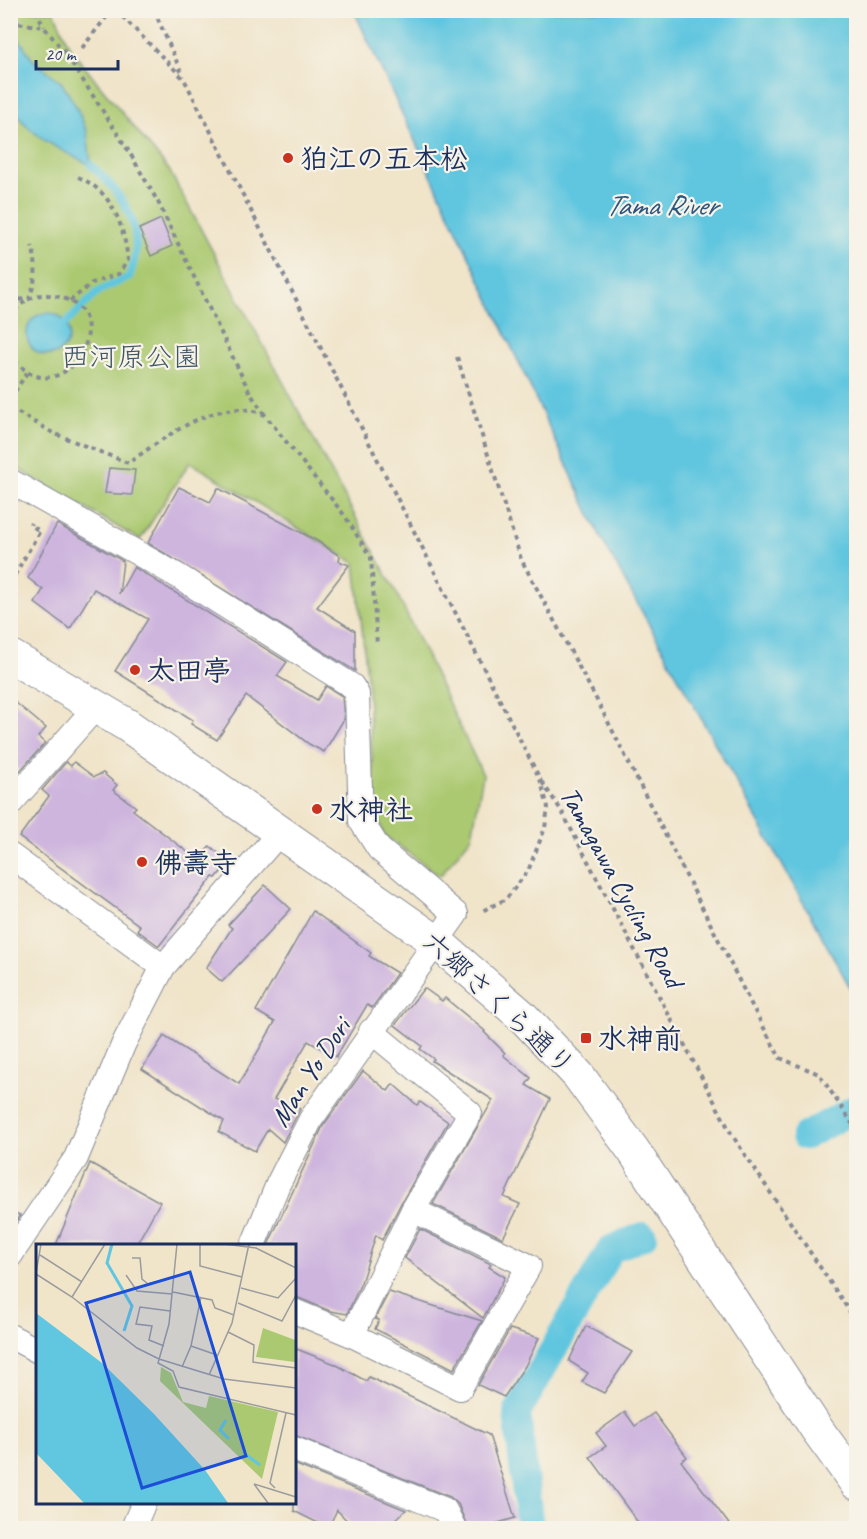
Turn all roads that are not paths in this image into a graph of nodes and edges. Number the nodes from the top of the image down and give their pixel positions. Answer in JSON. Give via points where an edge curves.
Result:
{"nodes":[{"id":1,"x":10,"y":481,"type":"edge"},
{"id":2,"x":10,"y":656,"type":"edge"},
{"id":3,"x":96,"y":707,"type":"junction"},
{"id":4,"x":10,"y":804,"type":"edge"},
{"id":5,"x":280,"y":832,"type":"junction"},
{"id":6,"x":10,"y":855,"type":"edge"},
{"id":7,"x":438,"y":943,"type":"junction"},
{"id":8,"x":163,"y":967,"type":"junction"},
{"id":9,"x":371,"y":1031,"type":"junction"},
{"id":10,"x":413,"y":1210,"type":"junction"},
{"id":11,"x":253,"y":1244,"type":"edge"},
{"id":12,"x":10,"y":1256,"type":"edge"},
{"id":13,"x":296,"y":1312,"type":"edge"},
{"id":14,"x":352,"y":1335,"type":"junction"},
{"id":15,"x":10,"y":1336,"type":"edge"},
{"id":16,"x":36,"y":1350,"type":"edge"},
{"id":17,"x":296,"y":1450,"type":"edge"},
{"id":18,"x":856,"y":1483,"type":"edge"},
{"id":19,"x":144,"y":1503,"type":"edge"},
{"id":20,"x":133,"y":1528,"type":"edge"},
{"id":21,"x":454,"y":1528,"type":"edge"}],
"edges":[{"from":1,"to":7,"type":"street","name":"Man Yo Dori","via":[[178,576],[352,686],[357,694],[361,821],[380,849],[456,914]]},
{"from":2,"to":3,"type":"main road","name":"六郷さくら通り"},
{"from":3,"to":4,"type":"street"},
{"from":3,"to":5,"type":"main road","name":"六郷さくら通り","via":[[128,725]]},
{"from":5,"to":7,"type":"main road","name":"六郷さくら通り"},
{"from":5,"to":8,"type":"street"},
{"from":6,"to":8,"type":"street"},
{"from":7,"to":9,"type":"street","name":"Man Yo Dori"},
{"from":7,"to":18,"type":"main road","name":"六郷さくら通り","via":[[522,1016],[578,1075],[681,1220]]},
{"from":8,"to":12,"type":"street","via":[[124,1043],[76,1158]]},
{"from":9,"to":10,"type":"street","via":[[470,1113]]},
{"from":9,"to":11,"type":"street","name":"Man Yo Dori","via":[[311,1119]]},
{"from":10,"to":14,"type":"street"},
{"from":10,"to":14,"type":"street","via":[[529,1266],[460,1388]]},
{"from":13,"to":14,"type":"street"},
{"from":15,"to":16,"type":"street"},
{"from":17,"to":21,"type":"street","via":[[445,1510]]},
{"from":19,"to":20,"type":"street"}]}
